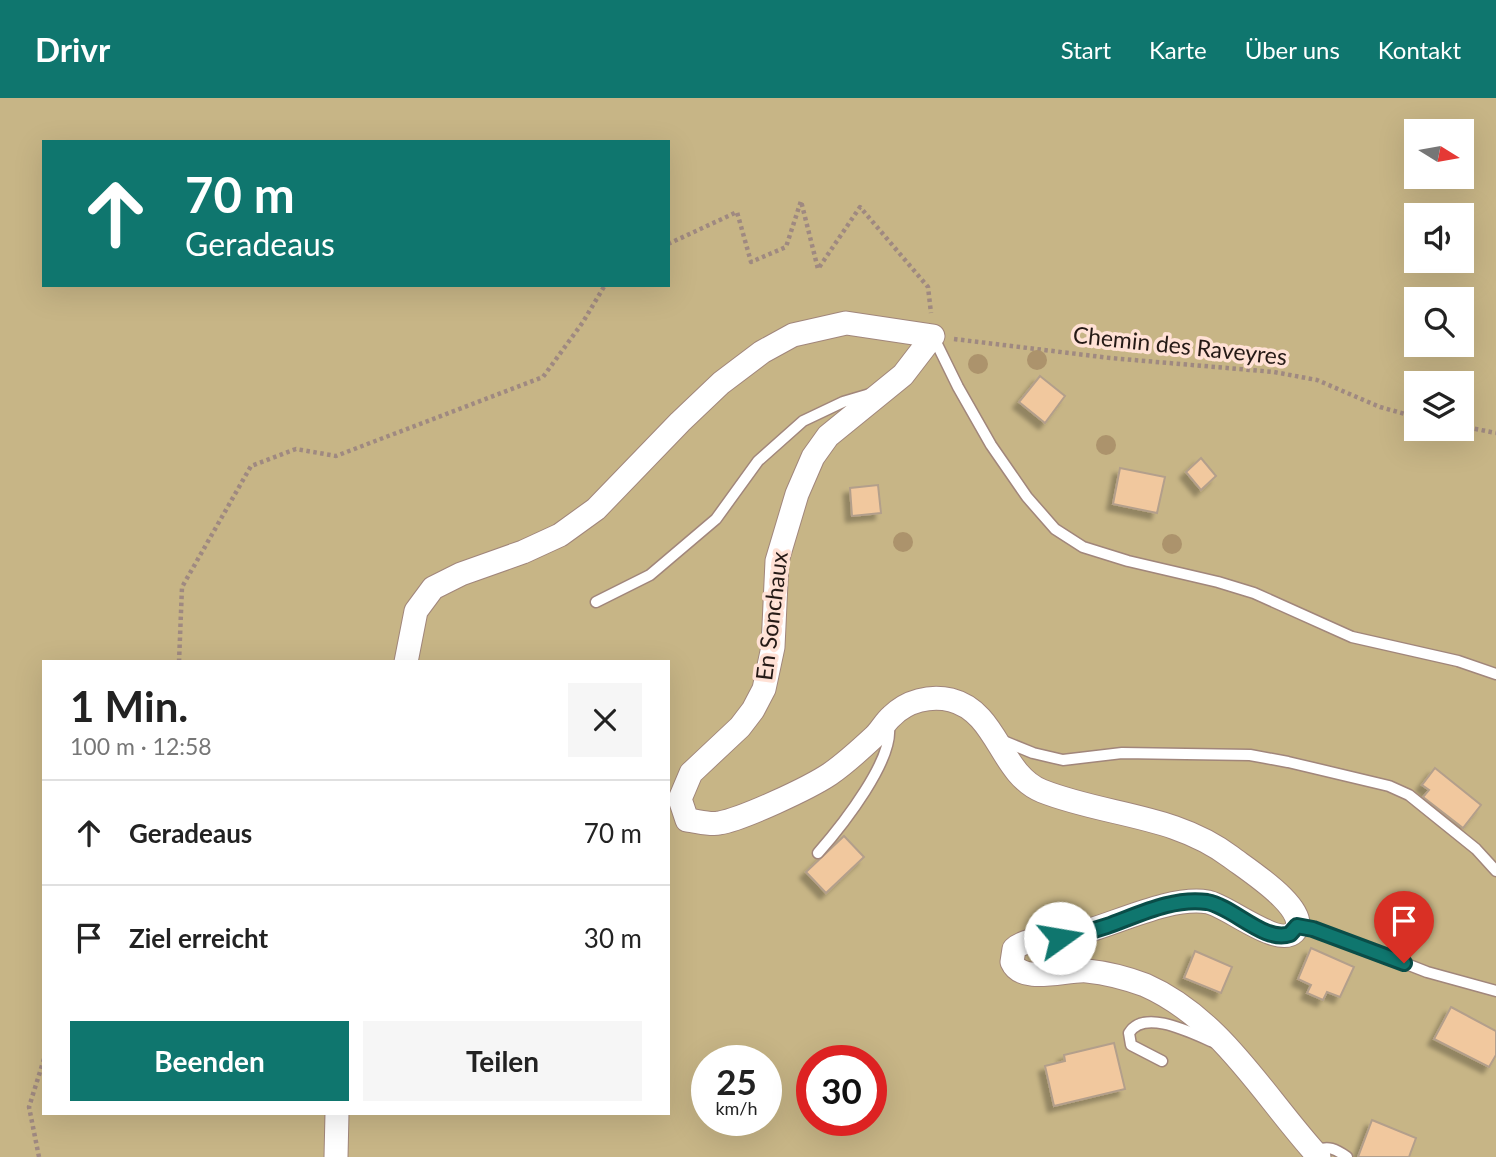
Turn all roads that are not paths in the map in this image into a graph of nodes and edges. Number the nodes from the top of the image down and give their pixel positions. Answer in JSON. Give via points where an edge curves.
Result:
{"nodes":[{"id":1,"x":933,"y":337,"type":"junction"},
{"id":2,"x":883,"y":391,"type":"junction"},
{"id":3,"x":596,"y":602,"type":"dead end"},
{"id":4,"x":406,"y":660,"type":"edge"},
{"id":5,"x":1496,"y":674,"type":"edge"},
{"id":6,"x":894,"y":716,"type":"junction"},
{"id":7,"x":993,"y":737,"type":"junction"},
{"id":8,"x":818,"y":853,"type":"dead end"},
{"id":9,"x":1496,"y":871,"type":"edge"},
{"id":10,"x":1297,"y":926,"type":"junction"},
{"id":11,"x":1496,"y":991,"type":"edge"},
{"id":12,"x":1228,"y":1048,"type":"junction"},
{"id":13,"x":1162,"y":1061,"type":"dead end"},
{"id":14,"x":337,"y":1115,"type":"edge"},
{"id":15,"x":1316,"y":1154,"type":"edge"},
{"id":16,"x":335,"y":1157,"type":"edge"},
{"id":17,"x":1347,"y":1157,"type":"edge"}],
"edges":[{"from":1,"to":2,"type":"street","via":[[903,375]]},
{"from":1,"to":4,"type":"street","via":[[846,323],[793,335],[762,352],[721,383],[616,490],[560,535],[433,588],[416,611]]},
{"from":1,"to":5,"type":"lane","via":[[991,445],[1027,497],[1055,529],[1083,547],[1254,593],[1352,637]]},
{"from":2,"to":3,"type":"lane","via":[[843,401],[803,421],[758,461],[716,519],[650,575]]},
{"from":2,"to":6,"type":"street","name":"En Sonchaux","via":[[828,436],[813,457],[777,561],[773,648],[764,689],[740,727],[691,773],[680,799],[687,820],[718,824],[829,775]]},
{"from":6,"to":7,"type":"street","via":[[910,704],[949,700],[980,715]]},
{"from":6,"to":8,"type":"lane","via":[[874,775],[850,816]]},
{"from":7,"to":9,"type":"lane","via":[[1063,760],[1122,753],[1224,753],[1272,759],[1389,786],[1409,795]]},
{"from":7,"to":10,"type":"street","via":[[1023,779],[1036,788],[1173,827],[1225,853],[1294,909]]},
{"from":10,"to":11,"type":"lane"},
{"from":10,"to":12,"type":"street","via":[[1290,934],[1277,936],[1220,906],[1181,902],[1014,949],[1012,962],[1022,973],[1091,971],[1145,986],[1195,1015]]},
{"from":12,"to":13,"type":"lane","via":[[1161,1023],[1133,1027],[1131,1045]]},
{"from":12,"to":15,"type":"street"},
{"from":14,"to":16,"type":"street"},
{"from":15,"to":17,"type":"lane","via":[[1323,1147]]}]}
